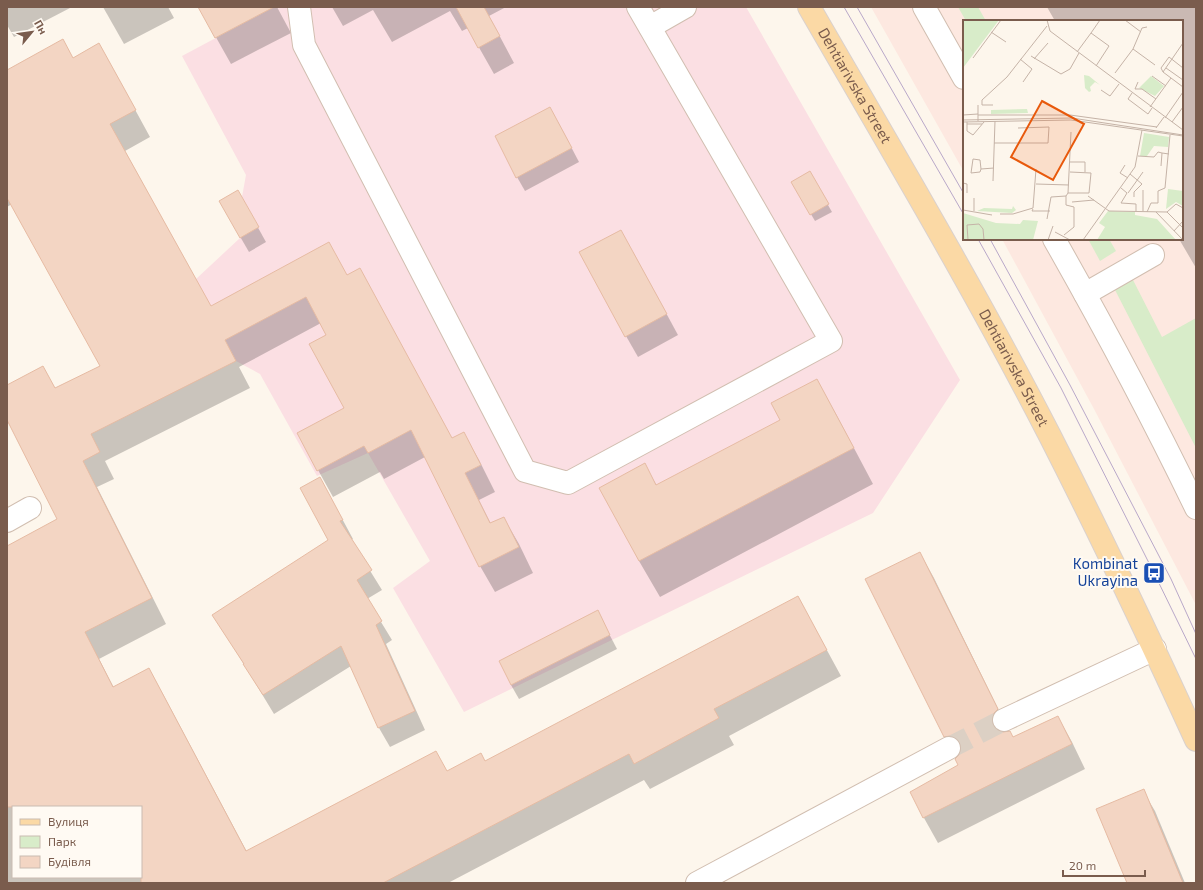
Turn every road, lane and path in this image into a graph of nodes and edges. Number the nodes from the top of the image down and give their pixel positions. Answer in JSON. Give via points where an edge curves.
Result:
{"nodes":[{"id":1,"x":299,"y":7,"type":"edge"},
{"id":2,"x":638,"y":7,"type":"edge"},
{"id":3,"x":685,"y":7,"type":"edge"},
{"id":4,"x":809,"y":7,"type":"edge"},
{"id":5,"x":924,"y":7,"type":"edge"},
{"id":6,"x":650,"y":27,"type":"junction"},
{"id":7,"x":963,"y":76,"type":"edge"},
{"id":8,"x":1055,"y":240,"type":"edge"},
{"id":9,"x":1153,"y":255,"type":"dead end"},
{"id":10,"x":1085,"y":294,"type":"junction"},
{"id":11,"x":30,"y":508,"type":"dead end"},
{"id":12,"x":1196,"y":508,"type":"edge"},
{"id":13,"x":7,"y":521,"type":"edge"},
{"id":14,"x":1155,"y":649,"type":"junction"},
{"id":15,"x":1004,"y":720,"type":"tunnel mouth"},
{"id":16,"x":1196,"y":740,"type":"edge"},
{"id":17,"x":949,"y":748,"type":"tunnel mouth"},
{"id":18,"x":697,"y":883,"type":"edge"}],
"edges":[{"from":1,"to":6,"type":"lane","via":[[304,44],[524,471],[568,483],[831,341]]},
{"from":2,"to":6,"type":"lane"},
{"from":3,"to":6,"type":"lane"},
{"from":4,"to":14,"type":"main road","name":"Dehtiarivska Street","via":[[958,265],[1042,422]]},
{"from":5,"to":7,"type":"lane"},
{"from":8,"to":10,"type":"lane"},
{"from":9,"to":10,"type":"lane"},
{"from":10,"to":12,"type":"lane"},
{"from":11,"to":13,"type":"lane"},
{"from":14,"to":15,"type":"lane"},
{"from":14,"to":16,"type":"main road","name":"Dehtiarivska Street"},
{"from":17,"to":18,"type":"lane"}]}
